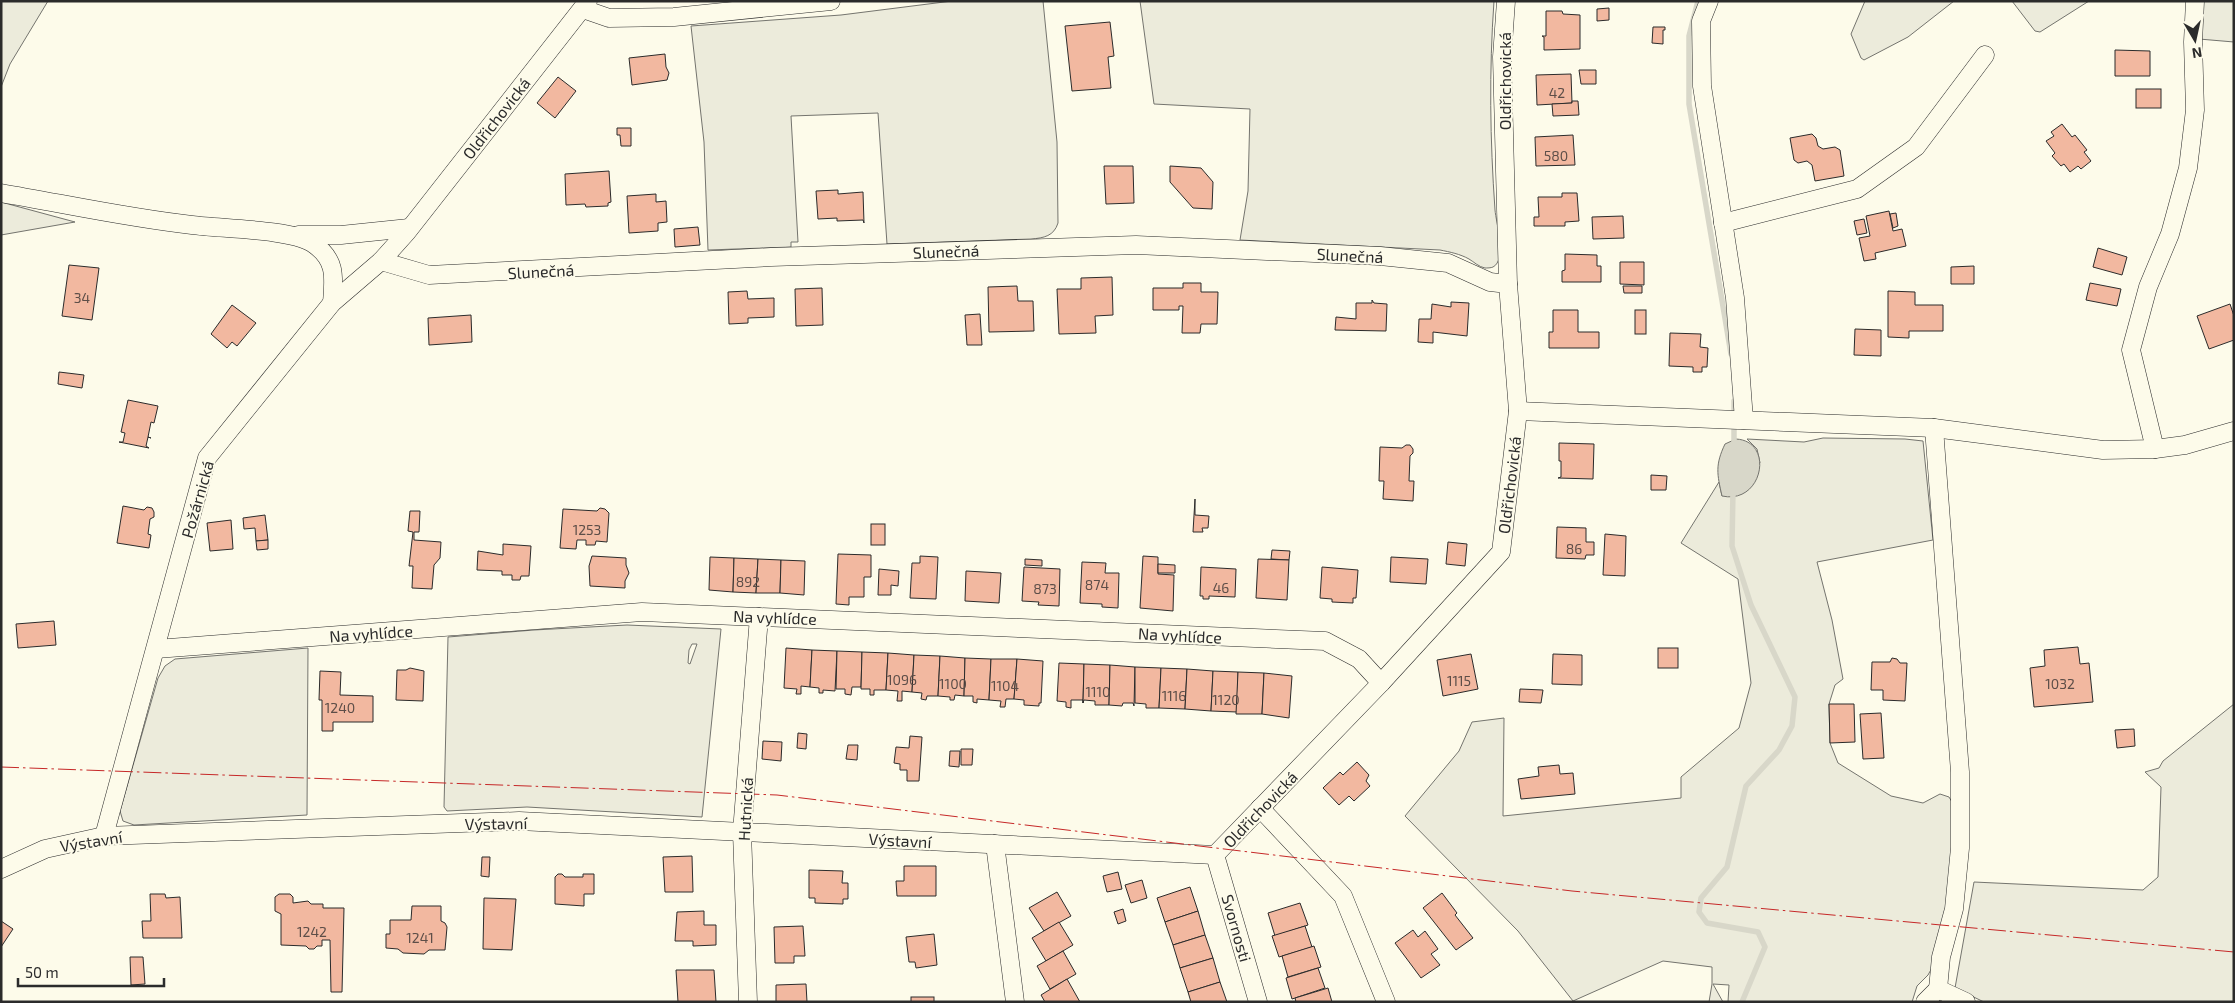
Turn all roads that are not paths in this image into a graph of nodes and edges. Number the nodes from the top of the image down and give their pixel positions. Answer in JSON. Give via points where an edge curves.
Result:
{"nodes":[{"id":1,"x":831,"y":1,"type":"edge"},
{"id":2,"x":1506,"y":1,"type":"edge"},
{"id":3,"x":1709,"y":1,"type":"edge"},
{"id":4,"x":2195,"y":1,"type":"edge"},
{"id":5,"x":586,"y":5,"type":"edge"},
{"id":6,"x":1985,"y":55,"type":"dead end"},
{"id":7,"x":1,"y":193,"type":"edge"},
{"id":8,"x":1723,"y":223,"type":"junction"},
{"id":9,"x":409,"y":228,"type":"junction"},
{"id":10,"x":296,"y":235,"type":"junction"},
{"id":11,"x":381,"y":261,"type":"junction"},
{"id":12,"x":1508,"y":284,"type":"junction"},
{"id":13,"x":332,"y":303,"type":"junction"},
{"id":14,"x":1518,"y":411,"type":"junction"},
{"id":15,"x":1744,"y":420,"type":"junction"},
{"id":16,"x":1934,"y":428,"type":"junction"},
{"id":17,"x":2234,"y":432,"type":"edge"},
{"id":18,"x":2155,"y":450,"type":"junction"},
{"id":19,"x":759,"y":616,"type":"junction"},
{"id":20,"x":156,"y":649,"type":"junction"},
{"id":21,"x":1381,"y":683,"type":"junction"},
{"id":22,"x":1260,"y":808,"type":"junction"},
{"id":23,"x":742,"y":832,"type":"junction"},
{"id":24,"x":104,"y":836,"type":"junction"},
{"id":25,"x":995,"y":844,"type":"junction"},
{"id":26,"x":1215,"y":855,"type":"junction"},
{"id":27,"x":1,"y":869,"type":"edge"},
{"id":28,"x":1938,"y":989,"type":"junction"},
{"id":29,"x":748,"y":1002,"type":"edge"},
{"id":30,"x":1015,"y":1002,"type":"edge"},
{"id":31,"x":1258,"y":1002,"type":"edge"},
{"id":32,"x":1386,"y":1002,"type":"edge"},
{"id":33,"x":1925,"y":1002,"type":"edge"},
{"id":34,"x":1966,"y":1002,"type":"edge"}],
"edges":[{"from":1,"to":5,"type":"street","name":"Oldřichovická","via":[[674,17],[609,18]]},
{"from":2,"to":12,"type":"street","name":"Oldřichovická","via":[[1502,57]]},
{"from":3,"to":8,"type":"street","via":[[1701,21],[1702,86]]},
{"from":4,"to":18,"type":"street","via":[[2192,42],[2195,110],[2188,168],[2170,234],[2148,287],[2131,350]]},
{"from":5,"to":9,"type":"street","name":"Oldřichovická"},
{"from":6,"to":8,"type":"street","via":[[1916,147],[1857,189]]},
{"from":7,"to":10,"type":"street","via":[[191,225]]},
{"from":8,"to":15,"type":"street","via":[[1735,298]]},
{"from":9,"to":10,"type":"street","via":[[342,235]]},
{"from":9,"to":11,"type":"street","name":"Požárnická"},
{"from":10,"to":13,"type":"street","via":[[312,243],[330,263],[334,271]]},
{"from":11,"to":12,"type":"street","name":"Slunečná","via":[[429,275],[771,257],[1136,245],[1380,256],[1448,263],[1490,282]]},
{"from":11,"to":13,"type":"street","name":"Požárnická"},
{"from":12,"to":14,"type":"street","name":"Oldřichovická"},
{"from":13,"to":20,"type":"street","name":"Požárnická","via":[[207,458]]},
{"from":14,"to":15,"type":"street"},
{"from":14,"to":21,"type":"street","name":"Oldřichovická","via":[[1501,552]]},
{"from":15,"to":16,"type":"street"},
{"from":16,"to":18,"type":"street","via":[[2103,450]]},
{"from":16,"to":28,"type":"street","via":[[1960,772],[1959,856],[1954,909],[1941,957]]},
{"from":17,"to":18,"type":"street","via":[[2185,446]]},
{"from":19,"to":20,"type":"street","name":"Na vyhlídce","via":[[642,612]]},
{"from":19,"to":21,"type":"street","name":"Na vyhlídce","via":[[1324,641],[1359,659]]},
{"from":19,"to":23,"type":"street","name":"Hutnická"},
{"from":20,"to":24,"type":"street","name":"Požárnická"},
{"from":21,"to":22,"type":"street","name":"Oldřichovická"},
{"from":22,"to":26,"type":"street","name":"Oldřichovická"},
{"from":22,"to":32,"type":"street","via":[[1344,896]]},
{"from":23,"to":24,"type":"street","name":"Výstavní","via":[[519,821]]},
{"from":23,"to":25,"type":"street","name":"Výstavní"},
{"from":23,"to":29,"type":"street","name":"Hutnická"},
{"from":24,"to":27,"type":"street","name":"Výstavní","via":[[45,849]]},
{"from":25,"to":26,"type":"street","name":"Výstavní"},
{"from":25,"to":30,"type":"street"},
{"from":26,"to":31,"type":"street","name":"Svornosti"},
{"from":28,"to":33,"type":"street"},
{"from":28,"to":34,"type":"street"}]}
